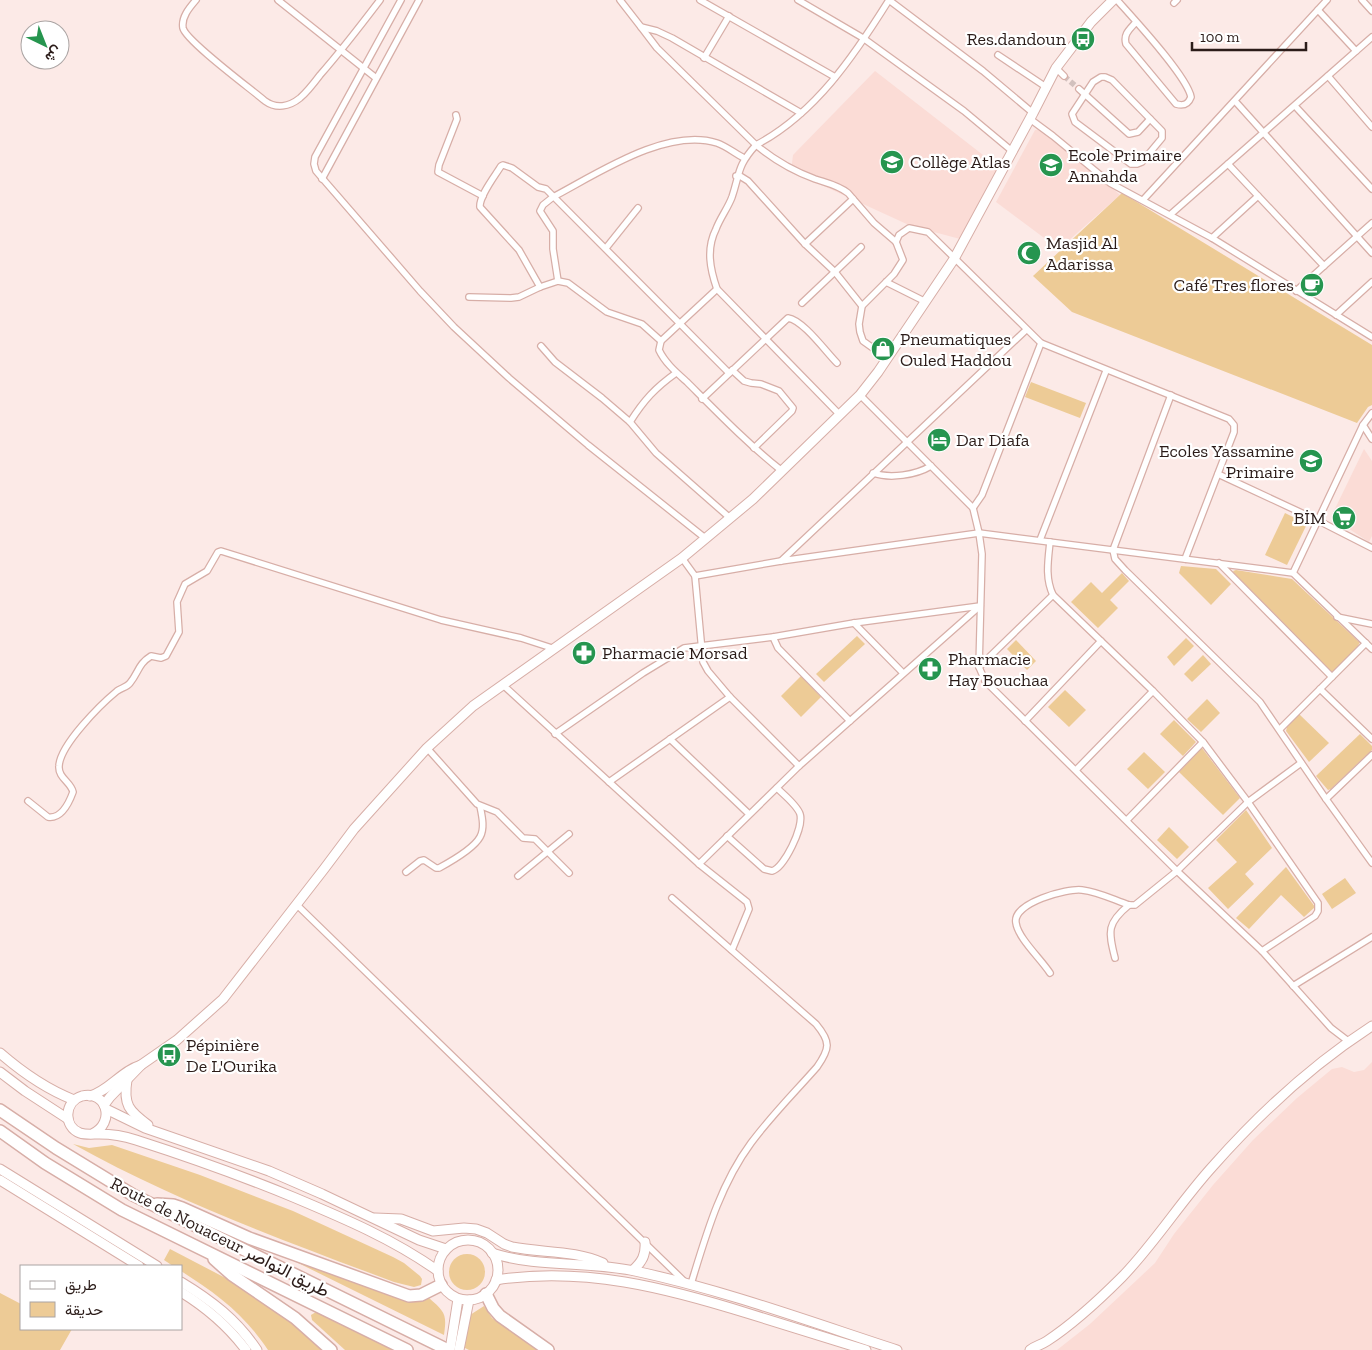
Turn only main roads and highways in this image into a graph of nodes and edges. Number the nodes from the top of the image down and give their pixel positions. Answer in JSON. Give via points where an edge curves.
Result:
{"nodes":[{"id":1,"x":0,"y":1110,"type":"edge"},
{"id":2,"x":0,"y":1131,"type":"edge"},
{"id":3,"x":149,"y":1203,"type":"junction"},
{"id":4,"x":205,"y":1251,"type":"junction"},
{"id":5,"x":441,"y":1285,"type":"road end"},
{"id":6,"x":486,"y":1294,"type":"road end"},
{"id":7,"x":331,"y":1350,"type":"edge"},
{"id":8,"x":407,"y":1350,"type":"edge"},
{"id":9,"x":449,"y":1350,"type":"edge"},
{"id":10,"x":548,"y":1350,"type":"edge"}],
"edges":[{"from":1,"to":3,"type":"highway","name":"Route de Nouaceur طريق النواصر","via":[[96,1174]]},
{"from":2,"to":4,"type":"highway","name":"Route de Nouaceur طريق النواصر","via":[[122,1210]]},
{"from":3,"to":5,"type":"highway","via":[[182,1208],[264,1243],[409,1296],[421,1295]]},
{"from":3,"to":9,"type":"highway","name":"Route de Nouaceur طريق النواصر"},
{"from":4,"to":7,"type":"highway","via":[[232,1275],[295,1318]]},
{"from":4,"to":8,"type":"highway","name":"Route de Nouaceur طريق النواصر"},
{"from":6,"to":10,"type":"highway","via":[[500,1316]]}]}
